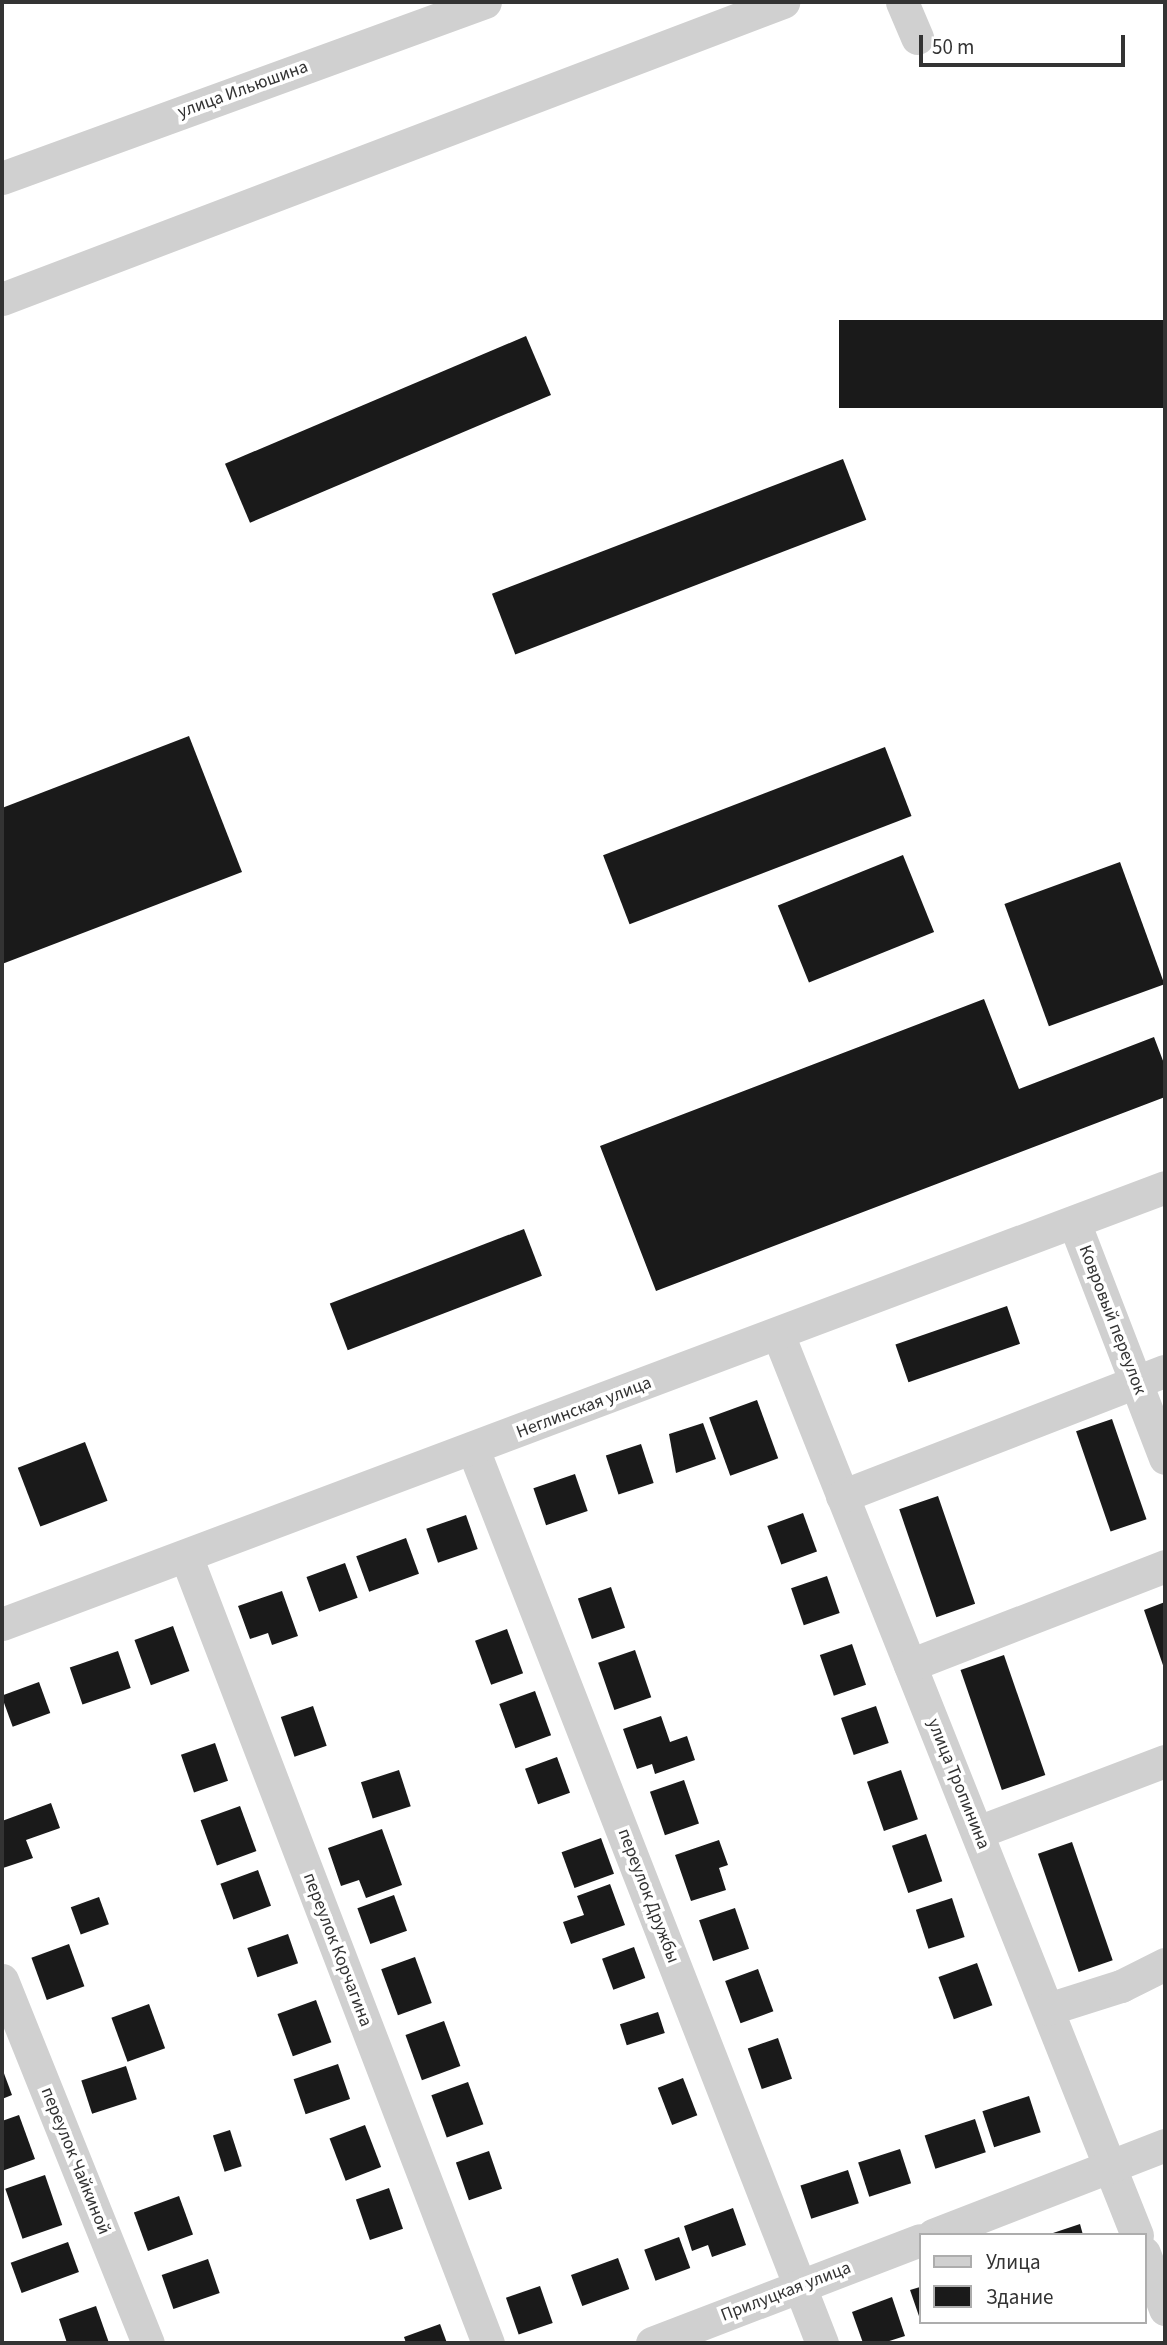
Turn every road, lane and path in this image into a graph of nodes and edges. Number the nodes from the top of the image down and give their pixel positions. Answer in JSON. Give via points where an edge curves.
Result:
{"nodes":[{"id":1,"x":485,"y":2,"type":"edge"},
{"id":2,"x":783,"y":2,"type":"edge"},
{"id":3,"x":902,"y":2,"type":"edge"},
{"id":4,"x":917,"y":38,"type":"dead end"},
{"id":5,"x":2,"y":178,"type":"edge"},
{"id":6,"x":2,"y":299,"type":"edge"},
{"id":7,"x":1165,"y":1187,"type":"edge"},
{"id":8,"x":1074,"y":1222,"type":"junction"},
{"id":9,"x":778,"y":1334,"type":"junction"},
{"id":10,"x":1150,"y":1376,"type":"edge"},
{"id":11,"x":474,"y":1450,"type":"junction"},
{"id":12,"x":1165,"y":1458,"type":"edge"},
{"id":13,"x":842,"y":1496,"type":"junction"},
{"id":14,"x":186,"y":1556,"type":"junction"},
{"id":15,"x":1165,"y":1566,"type":"edge"},
{"id":16,"x":2,"y":1624,"type":"edge"},
{"id":17,"x":910,"y":1665,"type":"junction"},
{"id":18,"x":1165,"y":1761,"type":"edge"},
{"id":19,"x":978,"y":1832,"type":"junction"},
{"id":20,"x":1165,"y":1964,"type":"edge"},
{"id":21,"x":2,"y":1980,"type":"edge"},
{"id":22,"x":1048,"y":2009,"type":"junction"},
{"id":23,"x":1165,"y":2145,"type":"edge"},
{"id":24,"x":1111,"y":2165,"type":"junction"},
{"id":25,"x":938,"y":2233,"type":"edge"},
{"id":26,"x":1137,"y":2233,"type":"edge"},
{"id":27,"x":918,"y":2241,"type":"edge"},
{"id":28,"x":1146,"y":2258,"type":"edge"},
{"id":29,"x":801,"y":2286,"type":"junction"},
{"id":30,"x":1165,"y":2309,"type":"edge"},
{"id":31,"x":148,"y":2343,"type":"edge"},
{"id":32,"x":488,"y":2343,"type":"edge"},
{"id":33,"x":652,"y":2343,"type":"edge"},
{"id":34,"x":822,"y":2343,"type":"edge"}],
"edges":[{"from":1,"to":5,"type":"street","name":"улица Ильюшина"},
{"from":2,"to":6,"type":"street"},
{"from":3,"to":4,"type":"street"},
{"from":7,"to":8,"type":"street","name":"Неглинская улица"},
{"from":8,"to":9,"type":"street","name":"Неглинская улица"},
{"from":8,"to":10,"type":"street","name":"Ковровый переулок"},
{"from":9,"to":11,"type":"street","name":"Неглинская улица"},
{"from":9,"to":13,"type":"street","name":"улица Тропинина"},
{"from":10,"to":12,"type":"street","name":"Ковровый переулок"},
{"from":10,"to":13,"type":"street"},
{"from":11,"to":14,"type":"street","name":"Неглинская улица"},
{"from":11,"to":29,"type":"street","name":"переулок Дружбы"},
{"from":13,"to":17,"type":"street","name":"улица Тропинина"},
{"from":14,"to":16,"type":"street","name":"Неглинская улица"},
{"from":14,"to":32,"type":"street","name":"переулок Корчагина"},
{"from":15,"to":17,"type":"street"},
{"from":17,"to":19,"type":"street","name":"улица Тропинина"},
{"from":18,"to":19,"type":"street"},
{"from":19,"to":22,"type":"street","name":"улица Тропинина"},
{"from":20,"to":22,"type":"street","via":[[1121,1986]]},
{"from":21,"to":31,"type":"street","name":"переулок Чайкиной"},
{"from":22,"to":24,"type":"street","name":"улица Тропинина"},
{"from":23,"to":24,"type":"street"},
{"from":24,"to":25,"type":"street"},
{"from":24,"to":26,"type":"street","name":"улица Тропинина"},
{"from":27,"to":29,"type":"street","name":"Прилуцкая улица"},
{"from":28,"to":30,"type":"street"},
{"from":29,"to":33,"type":"street","name":"Прилуцкая улица"},
{"from":29,"to":34,"type":"street","name":"переулок Дружбы"}]}
